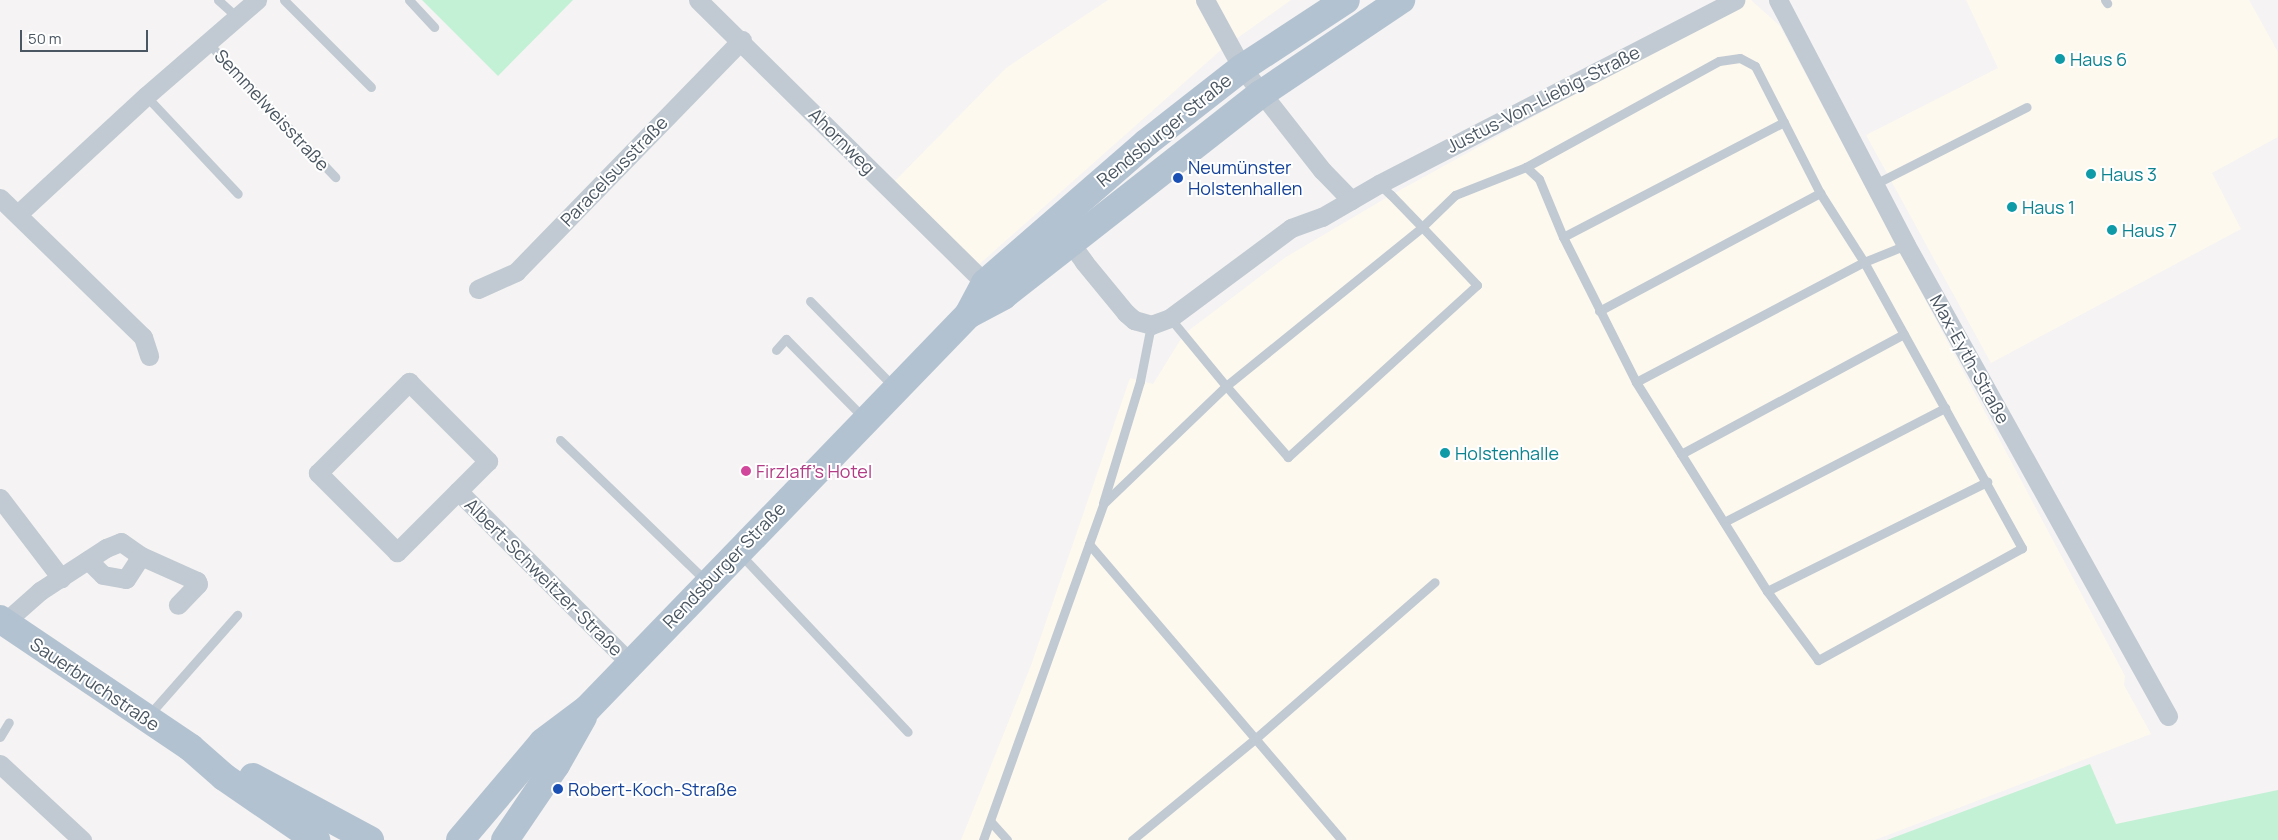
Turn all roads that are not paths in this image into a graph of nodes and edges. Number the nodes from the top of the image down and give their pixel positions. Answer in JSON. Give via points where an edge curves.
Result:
{"nodes":[{"id":1,"x":218,"y":0,"type":"edge"},
{"id":2,"x":257,"y":0,"type":"edge"},
{"id":3,"x":284,"y":0,"type":"edge"},
{"id":4,"x":409,"y":0,"type":"edge"},
{"id":5,"x":698,"y":0,"type":"edge"},
{"id":6,"x":1205,"y":0,"type":"edge"},
{"id":7,"x":1346,"y":0,"type":"edge"},
{"id":8,"x":1401,"y":0,"type":"edge"},
{"id":9,"x":1735,"y":0,"type":"edge"},
{"id":10,"x":1778,"y":0,"type":"edge"},
{"id":11,"x":237,"y":18,"type":"junction"},
{"id":12,"x":434,"y":27,"type":"dead end"},
{"id":13,"x":742,"y":40,"type":"junction"},
{"id":14,"x":208,"y":42,"type":"junction"},
{"id":15,"x":1242,"y":68,"type":"junction"},
{"id":16,"x":371,"y":87,"type":"dead end"},
{"id":17,"x":1261,"y":94,"type":"junction"},
{"id":18,"x":146,"y":96,"type":"junction"},
{"id":19,"x":2027,"y":107,"type":"dead end"},
{"id":20,"x":1784,"y":122,"type":"junction"},
{"id":21,"x":1526,"y":167,"type":"junction"},
{"id":22,"x":335,"y":177,"type":"dead end"},
{"id":23,"x":1379,"y":184,"type":"junction"},
{"id":24,"x":1875,"y":184,"type":"junction"},
{"id":25,"x":1820,"y":193,"type":"junction"},
{"id":26,"x":238,"y":194,"type":"dead end"},
{"id":27,"x":1083,"y":195,"type":"junction"},
{"id":28,"x":0,"y":198,"type":"edge"},
{"id":29,"x":1351,"y":200,"type":"junction"},
{"id":30,"x":19,"y":213,"type":"junction"},
{"id":31,"x":1422,"y":228,"type":"junction"},
{"id":32,"x":1563,"y":237,"type":"junction"},
{"id":33,"x":1069,"y":241,"type":"junction"},
{"id":34,"x":1030,"y":242,"type":"junction"},
{"id":35,"x":1906,"y":245,"type":"junction"},
{"id":36,"x":1864,"y":262,"type":"junction"},
{"id":37,"x":985,"y":284,"type":"junction"},
{"id":38,"x":478,"y":289,"type":"dead end"},
{"id":39,"x":810,"y":301,"type":"dead end"},
{"id":40,"x":1599,"y":312,"type":"junction"},
{"id":41,"x":968,"y":315,"type":"junction"},
{"id":42,"x":1170,"y":318,"type":"junction"},
{"id":43,"x":1151,"y":325,"type":"junction"},
{"id":44,"x":1904,"y":334,"type":"junction"},
{"id":45,"x":776,"y":350,"type":"dead end"},
{"id":46,"x":149,"y":356,"type":"dead end"},
{"id":47,"x":1636,"y":382,"type":"junction"},
{"id":48,"x":1226,"y":386,"type":"junction"},
{"id":49,"x":895,"y":388,"type":"junction"},
{"id":50,"x":1945,"y":408,"type":"junction"},
{"id":51,"x":865,"y":419,"type":"junction"},
{"id":52,"x":560,"y":440,"type":"dead end"},
{"id":53,"x":1681,"y":454,"type":"junction"},
{"id":54,"x":1987,"y":482,"type":"junction"},
{"id":55,"x":458,"y":491,"type":"junction"},
{"id":56,"x":0,"y":498,"type":"edge"},
{"id":57,"x":1103,"y":504,"type":"junction"},
{"id":58,"x":1724,"y":522,"type":"junction"},
{"id":59,"x":1089,"y":544,"type":"junction"},
{"id":60,"x":737,"y":552,"type":"junction"},
{"id":61,"x":141,"y":556,"type":"junction"},
{"id":62,"x":88,"y":560,"type":"junction"},
{"id":63,"x":61,"y":578,"type":"junction"},
{"id":64,"x":708,"y":582,"type":"junction"},
{"id":65,"x":1435,"y":582,"type":"dead end"},
{"id":66,"x":1767,"y":591,"type":"junction"},
{"id":67,"x":178,"y":605,"type":"dead end"},
{"id":68,"x":238,"y":615,"type":"dead end"},
{"id":69,"x":2,"y":621,"type":"edge"},
{"id":70,"x":630,"y":664,"type":"junction"},
{"id":71,"x":587,"y":709,"type":"junction"},
{"id":72,"x":2168,"y":716,"type":"dead end"},
{"id":73,"x":146,"y":718,"type":"junction"},
{"id":74,"x":9,"y":722,"type":"dead end"},
{"id":75,"x":908,"y":732,"type":"dead end"},
{"id":76,"x":0,"y":737,"type":"edge"},
{"id":77,"x":1256,"y":738,"type":"junction"},
{"id":78,"x":191,"y":748,"type":"junction"},
{"id":79,"x":0,"y":764,"type":"edge"},
{"id":80,"x":991,"y":822,"type":"junction"},
{"id":81,"x":82,"y":840,"type":"edge"},
{"id":82,"x":316,"y":840,"type":"edge"},
{"id":83,"x":370,"y":840,"type":"edge"},
{"id":84,"x":460,"y":840,"type":"edge"},
{"id":85,"x":505,"y":840,"type":"edge"},
{"id":86,"x":983,"y":840,"type":"edge"},
{"id":87,"x":1007,"y":840,"type":"edge"},
{"id":88,"x":1132,"y":840,"type":"edge"},
{"id":89,"x":1342,"y":840,"type":"edge"}],
"edges":[{"from":1,"to":11,"type":"lane"},
{"from":2,"to":11,"type":"street","name":"Semmelweisstraße"},
{"from":3,"to":16,"type":"lane"},
{"from":4,"to":12,"type":"lane"},
{"from":5,"to":13,"type":"street","name":"Ahornweg"},
{"from":6,"to":15,"type":"street"},
{"from":7,"to":15,"type":"main road"},
{"from":8,"to":17,"type":"main road"},
{"from":9,"to":23,"type":"street","name":"Justus-Von-Liebig-Straße"},
{"from":10,"to":24,"type":"street","name":"Max-Eyth-Straße"},
{"from":11,"to":14,"type":"street","name":"Semmelweisstraße"},
{"from":13,"to":37,"type":"street","name":"Ahornweg"},
{"from":13,"to":38,"type":"street","name":"Paracelsusstraße","via":[[516,272]]},
{"from":14,"to":18,"type":"street","name":"Semmelweisstraße"},
{"from":14,"to":22,"type":"lane","name":"Semmelweisstraße"},
{"from":15,"to":17,"type":"street","name":"Rendsburger Straße"},
{"from":15,"to":27,"type":"main road","name":"Rendsburger Straße"},
{"from":17,"to":29,"type":"street","via":[[1322,170]]},
{"from":17,"to":33,"type":"main road","name":"Rendsburger Straße"},
{"from":18,"to":26,"type":"lane"},
{"from":18,"to":30,"type":"street","name":"Semmelweisstraße"},
{"from":19,"to":24,"type":"lane"},
{"from":20,"to":21,"type":"lane","via":[[1755,66],[1740,58],[1720,61]]},
{"from":20,"to":25,"type":"lane"},
{"from":20,"to":32,"type":"lane"},
{"from":21,"to":31,"type":"lane","via":[[1455,195]]},
{"from":21,"to":32,"type":"lane","via":[[1539,179]]},
{"from":23,"to":29,"type":"street","name":"Justus-Von-Liebig-Straße"},
{"from":23,"to":31,"type":"lane"},
{"from":24,"to":35,"type":"street","name":"Max-Eyth-Straße"},
{"from":25,"to":36,"type":"lane"},
{"from":25,"to":40,"type":"lane"},
{"from":27,"to":33,"type":"street","name":"Rendsburger Straße","via":[[1068,229]]},
{"from":27,"to":34,"type":"main road","name":"Rendsburger Straße"},
{"from":28,"to":30,"type":"street"},
{"from":29,"to":42,"type":"street","name":"Justus-Von-Liebig-Straße","via":[[1322,218],[1290,228]]},
{"from":30,"to":46,"type":"street","via":[[142,336]]},
{"from":31,"to":48,"type":"lane"},
{"from":31,"to":48,"type":"lane","via":[[1477,284],[1288,457]]},
{"from":32,"to":40,"type":"lane"},
{"from":33,"to":34,"type":"street","via":[[1051,238]]},
{"from":33,"to":41,"type":"main road","name":"Rendsburger Straße","via":[[1002,296]]},
{"from":33,"to":43,"type":"street","via":[[1126,313],[1134,320]]},
{"from":34,"to":37,"type":"main road","name":"Rendsburger Straße"},
{"from":35,"to":36,"type":"lane"},
{"from":35,"to":72,"type":"street","name":"Max-Eyth-Straße"},
{"from":36,"to":44,"type":"lane"},
{"from":36,"to":47,"type":"lane"},
{"from":37,"to":41,"type":"main road","name":"Rendsburger Straße"},
{"from":39,"to":49,"type":"lane"},
{"from":40,"to":47,"type":"lane"},
{"from":41,"to":49,"type":"main road","name":"Rendsburger Straße"},
{"from":42,"to":43,"type":"street","name":"Justus-Von-Liebig-Straße"},
{"from":42,"to":48,"type":"lane"},
{"from":43,"to":57,"type":"lane","via":[[1140,381]]},
{"from":44,"to":50,"type":"lane"},
{"from":44,"to":53,"type":"lane"},
{"from":45,"to":51,"type":"lane","via":[[786,340]]},
{"from":47,"to":53,"type":"lane"},
{"from":48,"to":57,"type":"lane"},
{"from":49,"to":51,"type":"main road","name":"Rendsburger Straße"},
{"from":50,"to":54,"type":"lane"},
{"from":50,"to":58,"type":"lane"},
{"from":51,"to":60,"type":"main road","name":"Rendsburger Straße"},
{"from":52,"to":64,"type":"lane"},
{"from":53,"to":58,"type":"lane"},
{"from":54,"to":66,"type":"lane"},
{"from":54,"to":66,"type":"lane","via":[[2022,548],[1818,660]]},
{"from":55,"to":55,"type":"street","name":"Albert-Schweitzer-Straße","via":[[397,552],[318,473],[409,382],[488,461]]},
{"from":55,"to":70,"type":"street","name":"Albert-Schweitzer-Straße"},
{"from":56,"to":63,"type":"street"},
{"from":57,"to":59,"type":"lane"},
{"from":58,"to":66,"type":"lane"},
{"from":59,"to":77,"type":"lane"},
{"from":59,"to":80,"type":"lane"},
{"from":60,"to":64,"type":"main road","name":"Rendsburger Straße"},
{"from":60,"to":75,"type":"lane"},
{"from":61,"to":62,"type":"street","via":[[122,542]]},
{"from":61,"to":62,"type":"street","via":[[126,579],[103,575]]},
{"from":61,"to":67,"type":"street","via":[[197,581],[198,584]]},
{"from":62,"to":63,"type":"street"},
{"from":63,"to":69,"type":"street"},
{"from":64,"to":70,"type":"main road","name":"Rendsburger Straße"},
{"from":65,"to":77,"type":"lane"},
{"from":68,"to":73,"type":"lane"},
{"from":69,"to":73,"type":"main road","name":"Sauerbruchstraße"},
{"from":70,"to":71,"type":"main road","name":"Rendsburger Straße"},
{"from":71,"to":84,"type":"main road","name":"Rendsburger Straße","via":[[543,742]]},
{"from":71,"to":85,"type":"main road","name":"Rendsburger Straße","via":[[556,765]]},
{"from":73,"to":78,"type":"main road","name":"Sauerbruchstraße"},
{"from":74,"to":76,"type":"lane"},
{"from":77,"to":88,"type":"lane"},
{"from":77,"to":89,"type":"lane"},
{"from":78,"to":82,"type":"main road","name":"Sauerbruchstraße","via":[[224,777]]},
{"from":78,"to":83,"type":"main road","name":"Sauerbruchstraße","via":[[227,761]]},
{"from":79,"to":81,"type":"street"},
{"from":80,"to":86,"type":"lane"},
{"from":80,"to":87,"type":"lane"}]}
